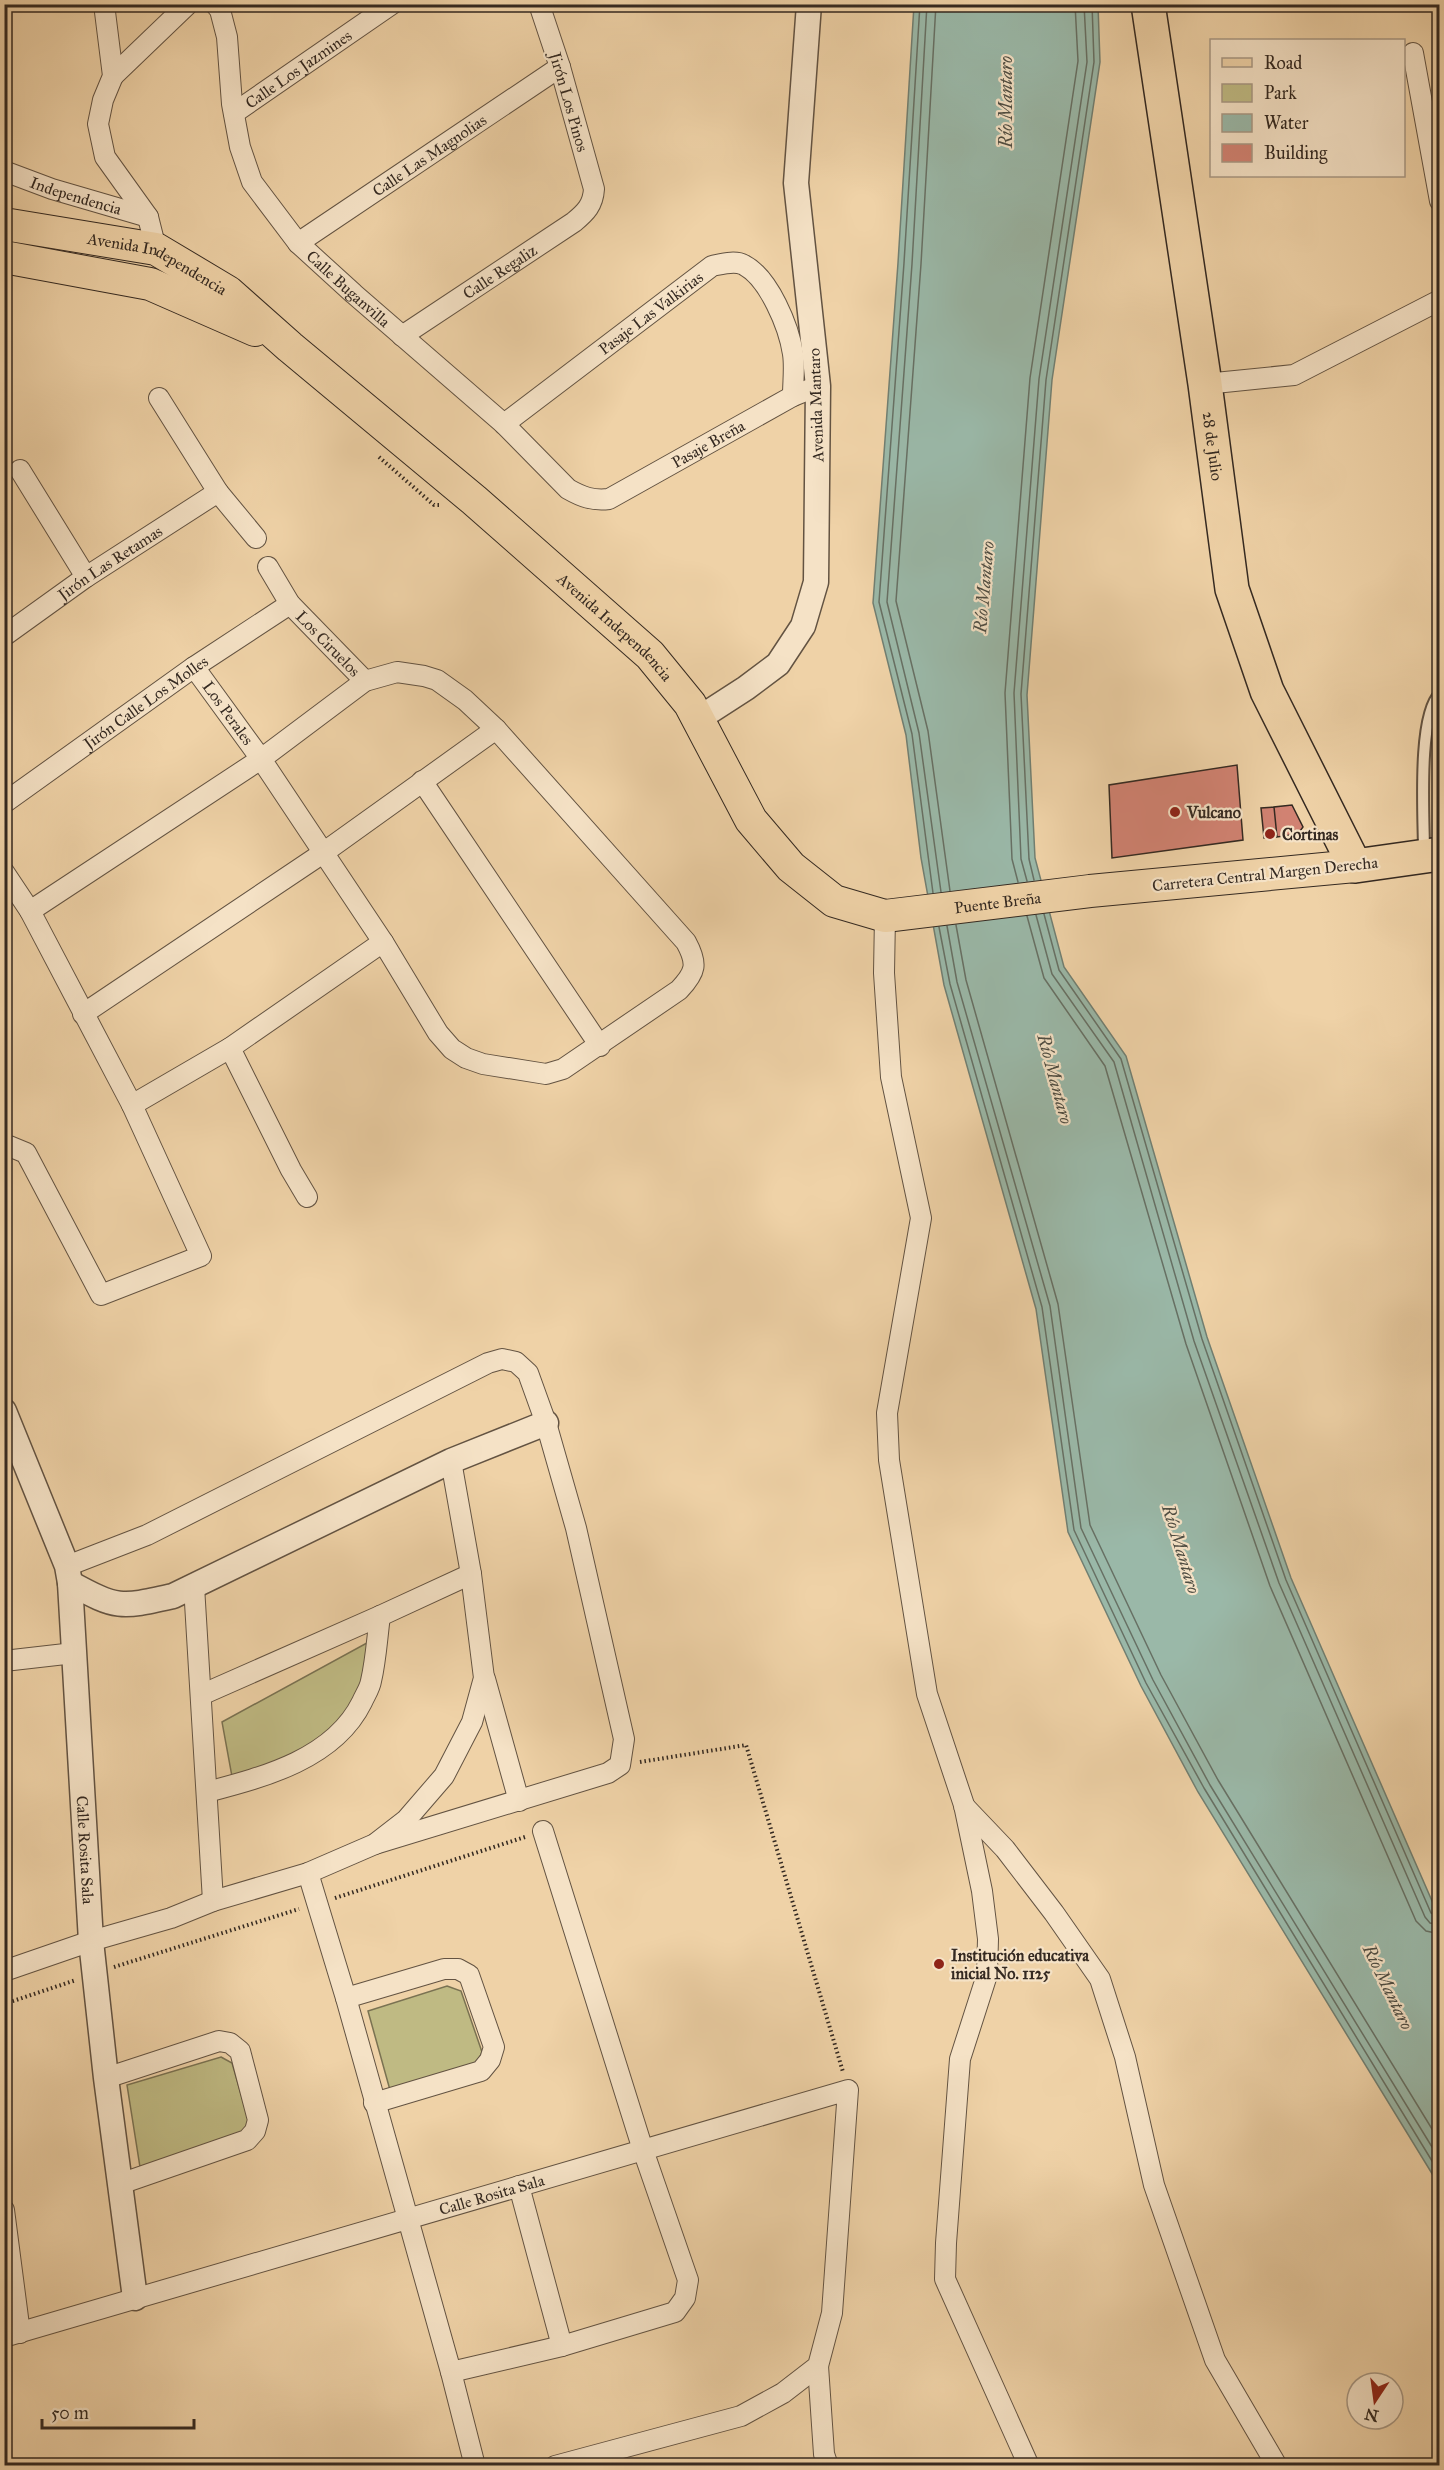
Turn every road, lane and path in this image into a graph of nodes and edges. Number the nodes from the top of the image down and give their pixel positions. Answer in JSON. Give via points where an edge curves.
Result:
{"nodes":[{"id":1,"x":104,"y":4,"type":"edge"},
{"id":2,"x":188,"y":4,"type":"edge"},
{"id":3,"x":215,"y":4,"type":"edge"},
{"id":4,"x":392,"y":4,"type":"edge"},
{"id":5,"x":539,"y":4,"type":"edge"},
{"id":6,"x":809,"y":4,"type":"edge"},
{"id":7,"x":1148,"y":4,"type":"edge"},
{"id":8,"x":1413,"y":53,"type":"dead end"},
{"id":9,"x":560,"y":67,"type":"junction"},
{"id":10,"x":113,"y":76,"type":"junction"},
{"id":11,"x":234,"y":113,"type":"junction"},
{"id":12,"x":4,"y":171,"type":"edge"},
{"id":13,"x":593,"y":201,"type":"joint"},
{"id":14,"x":1440,"y":201,"type":"edge"},
{"id":15,"x":148,"y":217,"type":"junction"},
{"id":16,"x":4,"y":224,"type":"edge"},
{"id":17,"x":298,"y":243,"type":"junction"},
{"id":18,"x":156,"y":249,"type":"junction"},
{"id":19,"x":4,"y":257,"type":"edge"},
{"id":20,"x":1440,"y":300,"type":"edge"},
{"id":21,"x":402,"y":336,"type":"junction"},
{"id":22,"x":290,"y":347,"type":"junction"},
{"id":23,"x":1205,"y":384,"type":"junction"},
{"id":24,"x":818,"y":386,"type":"junction"},
{"id":25,"x":793,"y":396,"type":"junction"},
{"id":26,"x":159,"y":398,"type":"dead end"},
{"id":27,"x":504,"y":424,"type":"junction"},
{"id":28,"x":20,"y":470,"type":"dead end"},
{"id":29,"x":218,"y":492,"type":"junction"},
{"id":30,"x":597,"y":500,"type":"joint"},
{"id":31,"x":256,"y":538,"type":"dead end"},
{"id":32,"x":268,"y":567,"type":"dead end"},
{"id":33,"x":86,"y":577,"type":"junction"},
{"id":34,"x":290,"y":604,"type":"junction"},
{"id":35,"x":4,"y":636,"type":"edge"},
{"id":36,"x":194,"y":667,"type":"junction"},
{"id":37,"x":365,"y":681,"type":"junction"},
{"id":38,"x":1440,"y":694,"type":"edge"},
{"id":39,"x":698,"y":719,"type":"junction"},
{"id":40,"x":496,"y":729,"type":"junction"},
{"id":41,"x":261,"y":759,"type":"junction"},
{"id":42,"x":422,"y":780,"type":"junction"},
{"id":43,"x":4,"y":803,"type":"edge"},
{"id":44,"x":323,"y":853,"type":"junction"},
{"id":45,"x":1434,"y":858,"type":"edge"},
{"id":46,"x":1355,"y":866,"type":"junction"},
{"id":47,"x":4,"y":872,"type":"edge"},
{"id":48,"x":1090,"y":891,"type":"joint"},
{"id":49,"x":30,"y":911,"type":"junction"},
{"id":50,"x":896,"y":915,"type":"junction"},
{"id":51,"x":383,"y":942,"type":"junction"},
{"id":52,"x":83,"y":1014,"type":"junction"},
{"id":53,"x":600,"y":1046,"type":"junction"},
{"id":54,"x":230,"y":1048,"type":"junction"},
{"id":55,"x":132,"y":1105,"type":"junction"},
{"id":56,"x":4,"y":1147,"type":"edge"},
{"id":57,"x":307,"y":1197,"type":"dead end"},
{"id":58,"x":4,"y":1411,"type":"edge"},
{"id":59,"x":546,"y":1423,"type":"junction"},
{"id":60,"x":451,"y":1461,"type":"junction"},
{"id":61,"x":68,"y":1574,"type":"junction"},
{"id":62,"x":471,"y":1574,"type":"junction"},
{"id":63,"x":194,"y":1586,"type":"junction"},
{"id":64,"x":380,"y":1616,"type":"junction"},
{"id":65,"x":74,"y":1653,"type":"junction"},
{"id":66,"x":4,"y":1661,"type":"edge"},
{"id":67,"x":484,"y":1678,"type":"junction"},
{"id":68,"x":201,"y":1695,"type":"junction"},
{"id":69,"x":620,"y":1765,"type":"junction"},
{"id":70,"x":207,"y":1792,"type":"junction"},
{"id":71,"x":519,"y":1801,"type":"junction"},
{"id":72,"x":964,"y":1805,"type":"junction"},
{"id":73,"x":543,"y":1831,"type":"joint"},
{"id":74,"x":375,"y":1844,"type":"junction"},
{"id":75,"x":308,"y":1872,"type":"junction"},
{"id":76,"x":213,"y":1901,"type":"junction"},
{"id":77,"x":318,"y":1903,"type":"junction"},
{"id":78,"x":91,"y":1941,"type":"junction"},
{"id":79,"x":4,"y":1971,"type":"edge"},
{"id":80,"x":95,"y":1973,"type":"junction"},
{"id":81,"x":346,"y":1998,"type":"junction"},
{"id":82,"x":4,"y":2004,"type":"edge"},
{"id":83,"x":106,"y":2078,"type":"junction"},
{"id":84,"x":848,"y":2090,"type":"junction"},
{"id":85,"x":374,"y":2103,"type":"junction"},
{"id":86,"x":643,"y":2150,"type":"junction"},
{"id":87,"x":120,"y":2184,"type":"junction"},
{"id":88,"x":519,"y":2186,"type":"junction"},
{"id":89,"x":4,"y":2210,"type":"edge"},
{"id":90,"x":407,"y":2219,"type":"junction"},
{"id":91,"x":135,"y":2298,"type":"junction"},
{"id":92,"x":12,"y":2335,"type":"edge"},
{"id":93,"x":562,"y":2346,"type":"junction"},
{"id":94,"x":818,"y":2366,"type":"junction"},
{"id":95,"x":451,"y":2372,"type":"junction"},
{"id":96,"x":475,"y":2466,"type":"edge"},
{"id":97,"x":555,"y":2466,"type":"edge"},
{"id":98,"x":828,"y":2466,"type":"edge"},
{"id":99,"x":1029,"y":2466,"type":"edge"},
{"id":100,"x":1277,"y":2466,"type":"edge"}],
"edges":[{"from":1,"to":10,"type":"street"},
{"from":2,"to":10,"type":"street"},
{"from":3,"to":11,"type":"street","name":"Calle Buganvilla","via":[[227,37]]},
{"from":4,"to":11,"type":"street","name":"Calle Los Jazmines"},
{"from":5,"to":9,"type":"street","name":"Jirón Los Pinos"},
{"from":6,"to":24,"type":"street","name":"Avenida Mantaro","via":[[796,183]]},
{"from":7,"to":23,"type":"highway","name":"28 de Julio"},
{"from":8,"to":14,"type":"street"},
{"from":9,"to":13,"type":"street","name":"Jirón Los Pinos","via":[[594,189]]},
{"from":9,"to":17,"type":"street","name":"Calle Las Magnolias"},
{"from":10,"to":15,"type":"street","via":[[98,124],[105,157]]},
{"from":11,"to":17,"type":"street","name":"Calle Buganvilla","via":[[252,182]]},
{"from":12,"to":15,"type":"street","name":"Independencia"},
{"from":13,"to":21,"type":"street","name":"Calle Regaliz","via":[[574,222]]},
{"from":15,"to":18,"type":"street"},
{"from":16,"to":18,"type":"main road","name":"Avenida Independencia"},
{"from":17,"to":21,"type":"street","name":"Calle Buganvilla"},
{"from":18,"to":22,"type":"main road","name":"Avenida Independencia","via":[[228,292]]},
{"from":19,"to":22,"type":"main road","name":"Avenida Independencia","via":[[150,284]]},
{"from":20,"to":23,"type":"street","via":[[1294,375]]},
{"from":21,"to":27,"type":"street","name":"Calle Buganvilla"},
{"from":22,"to":39,"type":"main road","name":"Avenida Independencia","via":[[474,500],[650,655]]},
{"from":23,"to":46,"type":"highway","name":"28 de Julio","via":[[1232,589],[1267,691]]},
{"from":24,"to":25,"type":"street","name":"Pasaje Breña"},
{"from":24,"to":39,"type":"street","name":"Avenida Mantaro","via":[[816,582],[804,626],[778,664]]},
{"from":25,"to":27,"type":"street","name":"Pasaje Las Valkirias","via":[[793,354],[787,328],[756,274],[743,264],[729,262],[712,266]]},
{"from":25,"to":30,"type":"street","name":"Pasaje Breña","via":[[623,492]]},
{"from":26,"to":29,"type":"street"},
{"from":27,"to":30,"type":"street","name":"Calle Buganvilla","via":[[568,489]]},
{"from":28,"to":33,"type":"street"},
{"from":29,"to":31,"type":"street"},
{"from":29,"to":33,"type":"street","name":"Jirón Las Retamas"},
{"from":32,"to":34,"type":"street","name":"Los Ciruelos"},
{"from":33,"to":35,"type":"street","name":"Jirón Las Retamas"},
{"from":34,"to":36,"type":"street","name":"Jirón Calle Los Molles"},
{"from":34,"to":37,"type":"street","name":"Los Ciruelos"},
{"from":36,"to":41,"type":"street","name":"Los Perales"},
{"from":36,"to":43,"type":"street","name":"Jirón Calle Los Molles"},
{"from":37,"to":40,"type":"street","via":[[397,672],[424,676],[465,700]]},
{"from":37,"to":41,"type":"street"},
{"from":38,"to":45,"type":"lane","via":[[1428,716],[1425,741]]},
{"from":39,"to":50,"type":"main road","name":"Avenida Independencia","via":[[751,820],[791,867],[834,902]]},
{"from":40,"to":42,"type":"street"},
{"from":40,"to":53,"type":"street","name":"Los Perales","via":[[686,942],[694,956],[690,979],[679,990]]},
{"from":41,"to":44,"type":"street","name":"Los Perales"},
{"from":41,"to":49,"type":"street"},
{"from":42,"to":44,"type":"street"},
{"from":42,"to":53,"type":"street"},
{"from":44,"to":51,"type":"street","name":"Los Perales"},
{"from":44,"to":52,"type":"street"},
{"from":45,"to":46,"type":"highway","name":"Carretera Central Margen Derecha"},
{"from":46,"to":48,"type":"main road","name":"Carretera Central Margen Derecha"},
{"from":47,"to":49,"type":"street"},
{"from":48,"to":50,"type":"main road","name":"Puente Breña"},
{"from":49,"to":52,"type":"street"},
{"from":50,"to":72,"type":"street","via":[[884,973],[891,1077],[921,1218],[887,1413],[889,1460],[927,1694]]},
{"from":51,"to":53,"type":"street","name":"Los Perales","via":[[438,1034],[466,1058],[546,1074],[564,1069]]},
{"from":51,"to":54,"type":"street"},
{"from":52,"to":55,"type":"street"},
{"from":54,"to":55,"type":"street"},
{"from":54,"to":57,"type":"street"},
{"from":55,"to":56,"type":"street","via":[[201,1256],[101,1295],[26,1153]]},
{"from":58,"to":61,"type":"street","name":"Calle Rosita Sala"},
{"from":59,"to":60,"type":"street"},
{"from":59,"to":61,"type":"street","via":[[528,1373],[516,1362],[502,1359],[488,1363]]},
{"from":59,"to":69,"type":"street","via":[[576,1528],[624,1739]]},
{"from":60,"to":62,"type":"street"},
{"from":60,"to":63,"type":"street"},
{"from":61,"to":63,"type":"street","via":[[104,1601],[129,1606],[173,1596]]},
{"from":61,"to":65,"type":"street","name":"Calle Rosita Sala"},
{"from":62,"to":64,"type":"street"},
{"from":62,"to":67,"type":"street"},
{"from":63,"to":68,"type":"street"},
{"from":64,"to":68,"type":"street"},
{"from":64,"to":70,"type":"street","via":[[371,1683],[354,1717],[332,1740],[307,1758],[253,1780]]},
{"from":65,"to":66,"type":"street"},
{"from":65,"to":78,"type":"street","name":"Calle Rosita Sala"},
{"from":67,"to":71,"type":"street"},
{"from":67,"to":74,"type":"street","via":[[472,1722],[444,1776],[406,1820]]},
{"from":68,"to":70,"type":"street"},
{"from":69,"to":71,"type":"street","via":[[609,1773]]},
{"from":69,"to":84,"type":"path","via":[[746,1745]]},
{"from":70,"to":76,"type":"street"},
{"from":71,"to":74,"type":"street"},
{"from":72,"to":99,"type":"street","via":[[982,1892],[988,1939],[987,1975],[960,2060],[945,2279]]},
{"from":72,"to":100,"type":"street","via":[[1005,1849],[1100,1979],[1125,2057],[1154,2185],[1215,2360]]},
{"from":73,"to":77,"type":"path"},
{"from":73,"to":86,"type":"street"},
{"from":74,"to":75,"type":"street"},
{"from":75,"to":76,"type":"street"},
{"from":75,"to":77,"type":"street"},
{"from":76,"to":78,"type":"street","via":[[171,1918]]},
{"from":77,"to":80,"type":"path"},
{"from":77,"to":81,"type":"street"},
{"from":78,"to":79,"type":"street"},
{"from":78,"to":80,"type":"street","name":"Calle Rosita Sala"},
{"from":80,"to":82,"type":"path"},
{"from":80,"to":83,"type":"street","name":"Calle Rosita Sala"},
{"from":81,"to":85,"type":"street"},
{"from":81,"to":85,"type":"street","via":[[444,1969],[458,1969],[470,1975],[494,2047],[481,2071]]},
{"from":83,"to":87,"type":"street","name":"Calle Rosita Sala"},
{"from":83,"to":87,"type":"street","via":[[219,2041],[230,2043],[240,2051],[258,2120],[247,2140]]},
{"from":84,"to":86,"type":"street","name":"Calle Rosita Sala"},
{"from":84,"to":94,"type":"street","via":[[832,2313]]},
{"from":85,"to":90,"type":"street"},
{"from":86,"to":88,"type":"street","name":"Calle Rosita Sala"},
{"from":86,"to":93,"type":"street","via":[[688,2280],[685,2298],[675,2312]]},
{"from":87,"to":91,"type":"street","name":"Calle Rosita Sala"},
{"from":88,"to":90,"type":"street","name":"Calle Rosita Sala"},
{"from":88,"to":93,"type":"street"},
{"from":89,"to":92,"type":"street"},
{"from":90,"to":91,"type":"street","name":"Calle Rosita Sala"},
{"from":90,"to":95,"type":"street"},
{"from":91,"to":92,"type":"street","name":"Calle Rosita Sala"},
{"from":93,"to":95,"type":"street"},
{"from":94,"to":97,"type":"street","via":[[783,2393],[741,2416]]},
{"from":94,"to":98,"type":"street"},
{"from":95,"to":96,"type":"street"}]}
